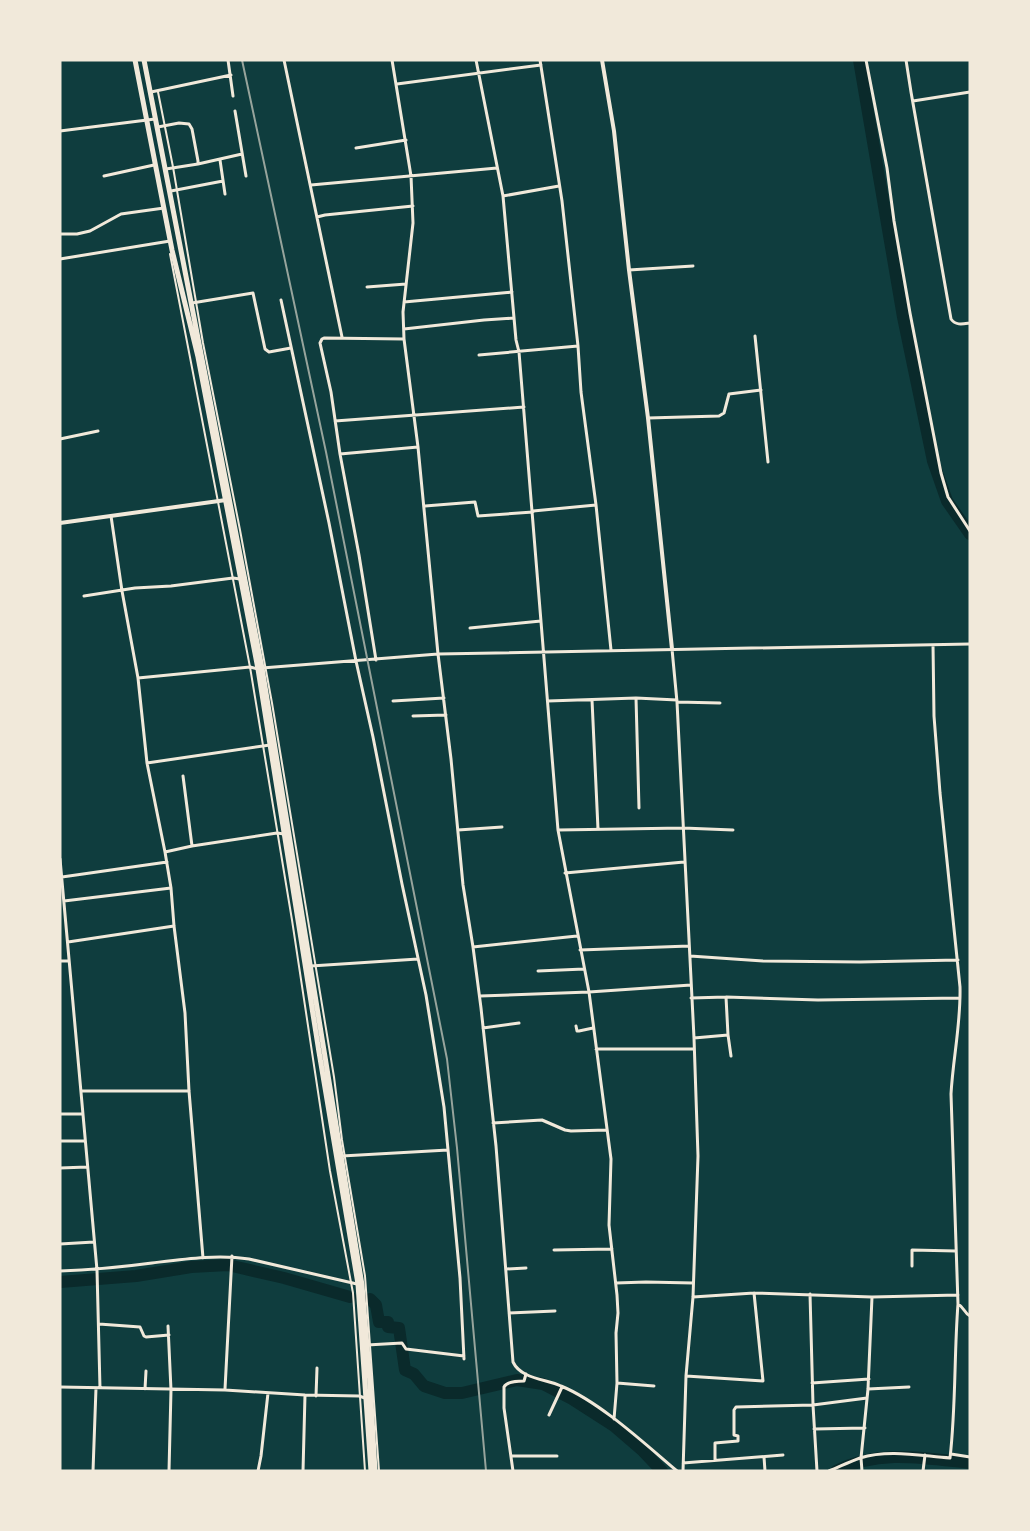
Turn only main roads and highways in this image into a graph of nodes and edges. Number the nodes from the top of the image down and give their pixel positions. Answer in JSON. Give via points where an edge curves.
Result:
{"nodes":[{"id":1,"x":135,"y":60,"type":"edge"},
{"id":2,"x":144,"y":60,"type":"edge"},
{"id":3,"x":225,"y":500,"type":"junction"},
{"id":4,"x":262,"y":668,"type":"junction"},
{"id":5,"x":336,"y":1136,"type":"junction"},
{"id":6,"x":375,"y":1471,"type":"edge"}],
"edges":[{"from":1,"to":3,"type":"highway"},
{"from":2,"to":3,"type":"highway","via":[[170,168]]},
{"from":3,"to":4,"type":"highway"},
{"from":3,"to":4,"type":"highway"},
{"from":4,"to":5,"type":"highway","via":[[313,966]]},
{"from":4,"to":5,"type":"highway","via":[[280,833]]},
{"from":5,"to":6,"type":"highway","via":[[358,1284]]},
{"from":5,"to":6,"type":"highway","via":[[343,1155],[369,1345]]}]}
